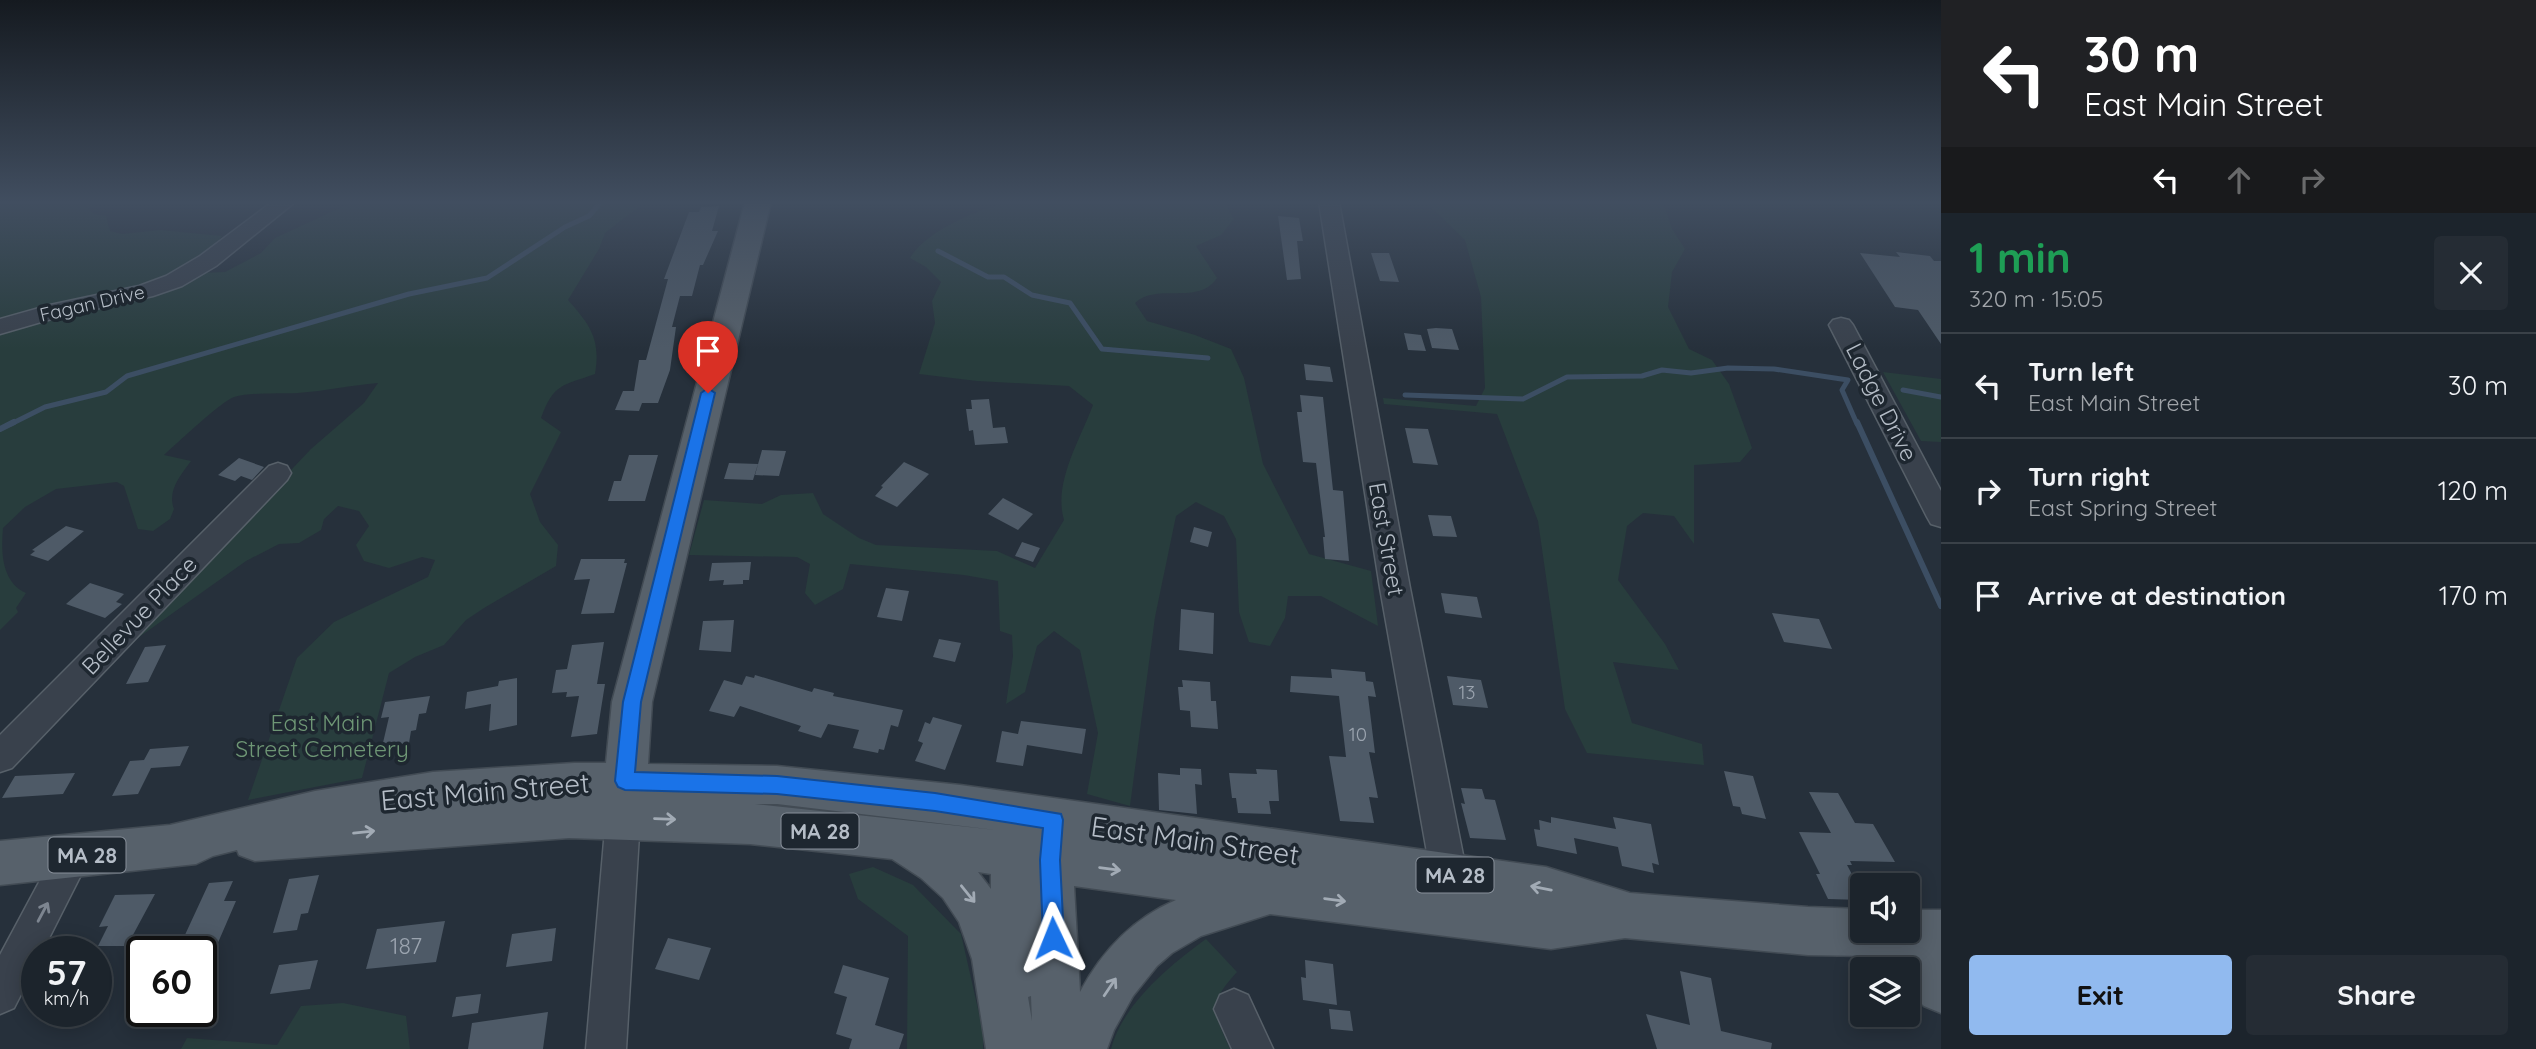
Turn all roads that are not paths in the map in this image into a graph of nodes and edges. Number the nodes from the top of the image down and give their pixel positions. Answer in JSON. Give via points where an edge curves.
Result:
{"nodes":[{"id":1,"x":221,"y":251,"type":"edge"},
{"id":2,"x":745,"y":251,"type":"edge"},
{"id":3,"x":1337,"y":251,"type":"edge"},
{"id":4,"x":1841,"y":325,"type":"dead end"},
{"id":5,"x":0,"y":327,"type":"edge"},
{"id":6,"x":278,"y":473,"type":"dead end"},
{"id":7,"x":1941,"y":517,"type":"edge"},
{"id":8,"x":0,"y":757,"type":"edge"},
{"id":9,"x":624,"y":799,"type":"junction"},
{"id":10,"x":1034,"y":838,"type":"junction"},
{"id":11,"x":896,"y":839,"type":"junction"},
{"id":12,"x":72,"y":857,"type":"junction"},
{"id":13,"x":0,"y":863,"type":"edge"},
{"id":14,"x":1449,"y":875,"type":"junction"},
{"id":15,"x":1272,"y":892,"type":"junction"},
{"id":16,"x":1630,"y":916,"type":"junction"},
{"id":17,"x":1850,"y":932,"type":"edge"},
{"id":18,"x":1920,"y":934,"type":"edge"},
{"id":19,"x":1941,"y":934,"type":"edge"},
{"id":20,"x":1890,"y":943,"type":"edge"},
{"id":21,"x":1941,"y":989,"type":"edge"},
{"id":22,"x":0,"y":994,"type":"edge"},
{"id":23,"x":1234,"y":1009,"type":"dead end"},
{"id":24,"x":606,"y":1049,"type":"edge"},
{"id":25,"x":1012,"y":1049,"type":"edge"},
{"id":26,"x":1058,"y":1049,"type":"edge"},
{"id":27,"x":1082,"y":1049,"type":"edge"},
{"id":28,"x":1253,"y":1049,"type":"edge"}],
"edges":[{"from":1,"to":5,"type":"street","name":"Fagan Drive","via":[[174,281],[145,291]]},
{"from":2,"to":9,"type":"main road","via":[[632,702]]},
{"from":3,"to":14,"type":"street","name":"East Street"},
{"from":4,"to":7,"type":"street","name":"Ladge Drive"},
{"from":6,"to":8,"type":"street","name":"Bellevue Place"},
{"from":9,"to":10,"type":"main road","name":"East Main Street","number":"MA 28","via":[[777,785],[899,797]]},
{"from":9,"to":11,"type":"main road","name":"East Main Street","number":"MA 28","one_way":true,"via":[[750,824]]},
{"from":9,"to":12,"type":"main road","name":"East Main Street","number":"MA 28","via":[[569,818],[174,844]]},
{"from":9,"to":24,"type":"street"},
{"from":10,"to":11,"type":"main road","name":"East Main Street","number":"MA 28"},
{"from":10,"to":14,"type":"main road","name":"East Main Street","number":"MA 28"},
{"from":10,"to":15,"type":"main road","name":"East Main Street","number":"MA 28","one_way":true},
{"from":10,"to":25,"type":"main road"},
{"from":10,"to":26,"type":"main road"},
{"from":11,"to":25,"type":"main road","one_way":true,"via":[[945,867],[973,899],[999,961]]},
{"from":12,"to":13,"type":"main road","name":"East Main Street","number":"MA 28"},
{"from":22,"to":12,"type":"street","one_way":true},
{"from":16,"to":14,"type":"main road","name":"East Main Street","number":"MA 28","one_way":true,"via":[[1546,888]]},
{"from":15,"to":16,"type":"main road","name":"East Main Street","number":"MA 28","one_way":true,"via":[[1551,926]]},
{"from":27,"to":15,"type":"main road","one_way":true,"via":[[1107,989],[1137,953],[1171,926]]},
{"from":16,"to":17,"type":"main road","name":"East Main Street","number":"MA 28"},
{"from":18,"to":19,"type":"main road","number":"MA 28"},
{"from":20,"to":21,"type":"main road"},
{"from":23,"to":28,"type":"street"}]}
